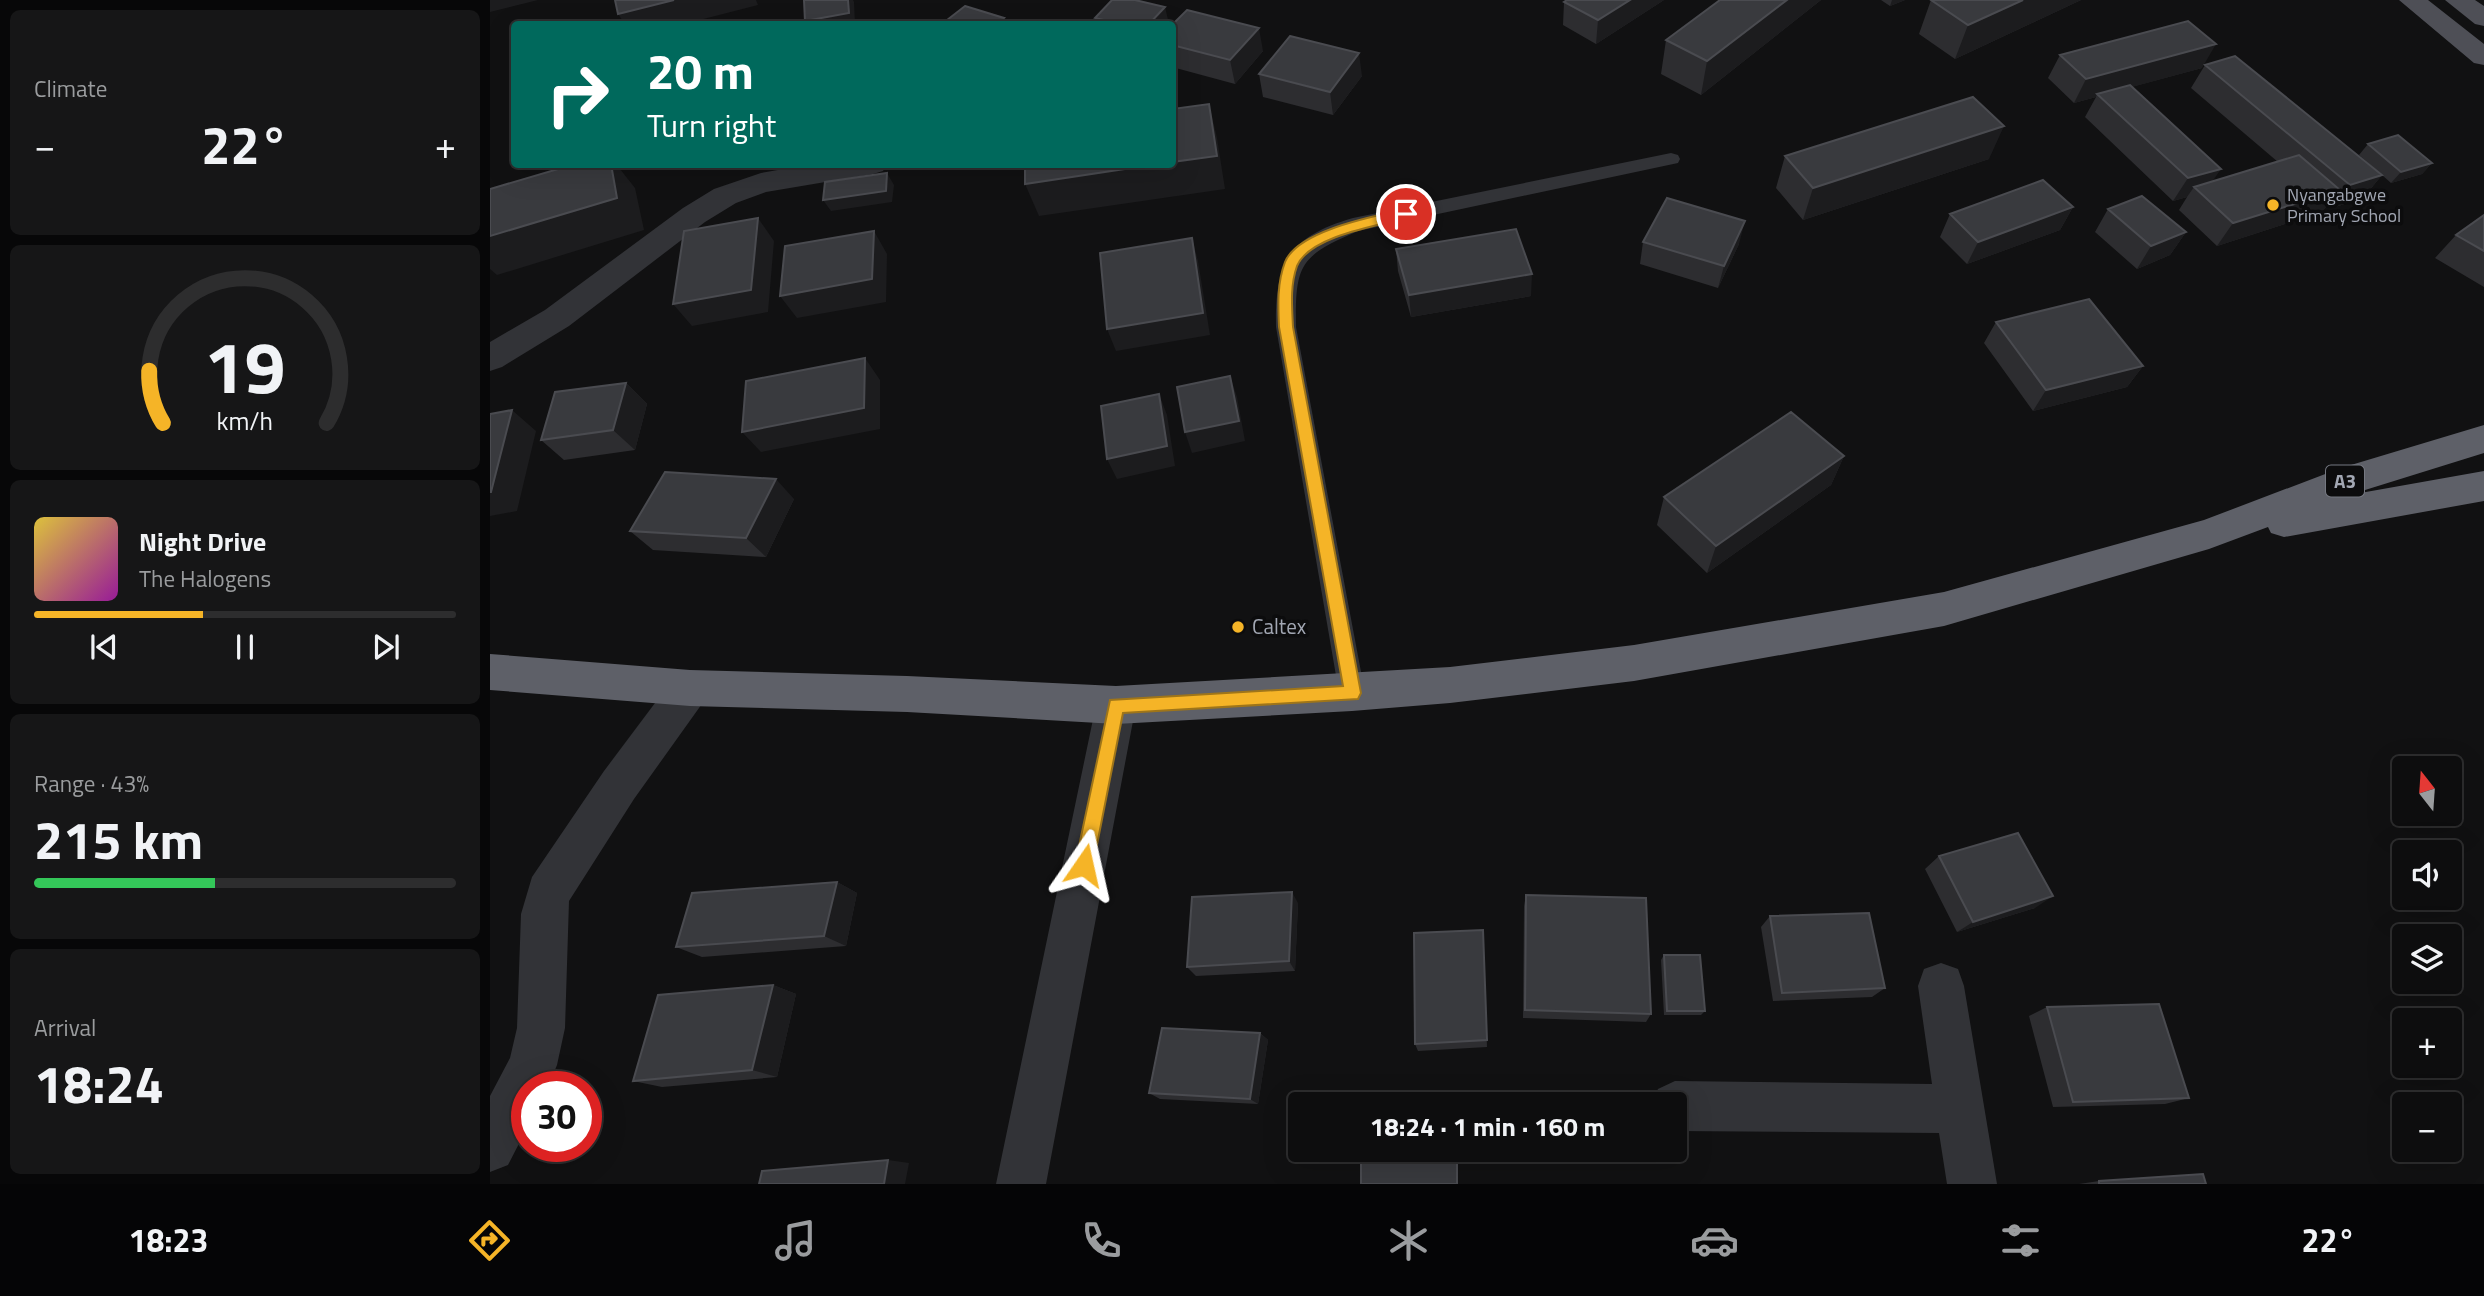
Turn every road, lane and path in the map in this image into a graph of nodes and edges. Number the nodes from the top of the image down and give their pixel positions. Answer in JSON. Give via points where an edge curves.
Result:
{"nodes":[{"id":1,"x":2412,"y":0,"type":"edge"},
{"id":2,"x":2458,"y":0,"type":"edge"},
{"id":3,"x":2484,"y":18,"type":"edge"},
{"id":4,"x":2484,"y":57,"type":"edge"},
{"id":5,"x":1671,"y":159,"type":"dead end"},
{"id":6,"x":849,"y":168,"type":"edge"},
{"id":7,"x":490,"y":358,"type":"edge"},
{"id":8,"x":2484,"y":439,"type":"edge"},
{"id":9,"x":2484,"y":486,"type":"edge"},
{"id":10,"x":2209,"y":534,"type":"junction"},
{"id":11,"x":490,"y":672,"type":"edge"},
{"id":12,"x":690,"y":688,"type":"junction"},
{"id":13,"x":1352,"y":693,"type":"junction"},
{"id":14,"x":1116,"y":705,"type":"junction"},
{"id":15,"x":1941,"y":986,"type":"dead end"},
{"id":16,"x":1687,"y":1106,"type":"edge"},
{"id":17,"x":1959,"y":1109,"type":"junction"},
{"id":18,"x":490,"y":1147,"type":"edge"},
{"id":19,"x":1021,"y":1184,"type":"edge"},
{"id":20,"x":1972,"y":1184,"type":"edge"}],
"edges":[{"from":1,"to":4,"type":"main road"},
{"from":2,"to":3,"type":"main road"},
{"from":5,"to":13,"type":"lane","via":[[1353,225],[1317,240],[1292,261],[1284,292],[1286,327]]},
{"from":6,"to":7,"type":"street","via":[[761,183],[725,196],[557,318]]},
{"from":8,"to":10,"type":"highway","number":"A3","via":[[2354,478]]},
{"from":9,"to":10,"type":"highway","number":"A3"},
{"from":10,"to":13,"type":"highway","number":"A3","via":[[1944,609],[1634,663]]},
{"from":11,"to":12,"type":"highway","number":"A3"},
{"from":12,"to":14,"type":"highway","number":"A3"},
{"from":12,"to":18,"type":"street","via":[[548,893],[541,1028],[533,1065]]},
{"from":13,"to":14,"type":"highway","number":"A3"},
{"from":14,"to":19,"type":"street"},
{"from":15,"to":17,"type":"street"},
{"from":16,"to":17,"type":"street"},
{"from":17,"to":20,"type":"street"}]}
